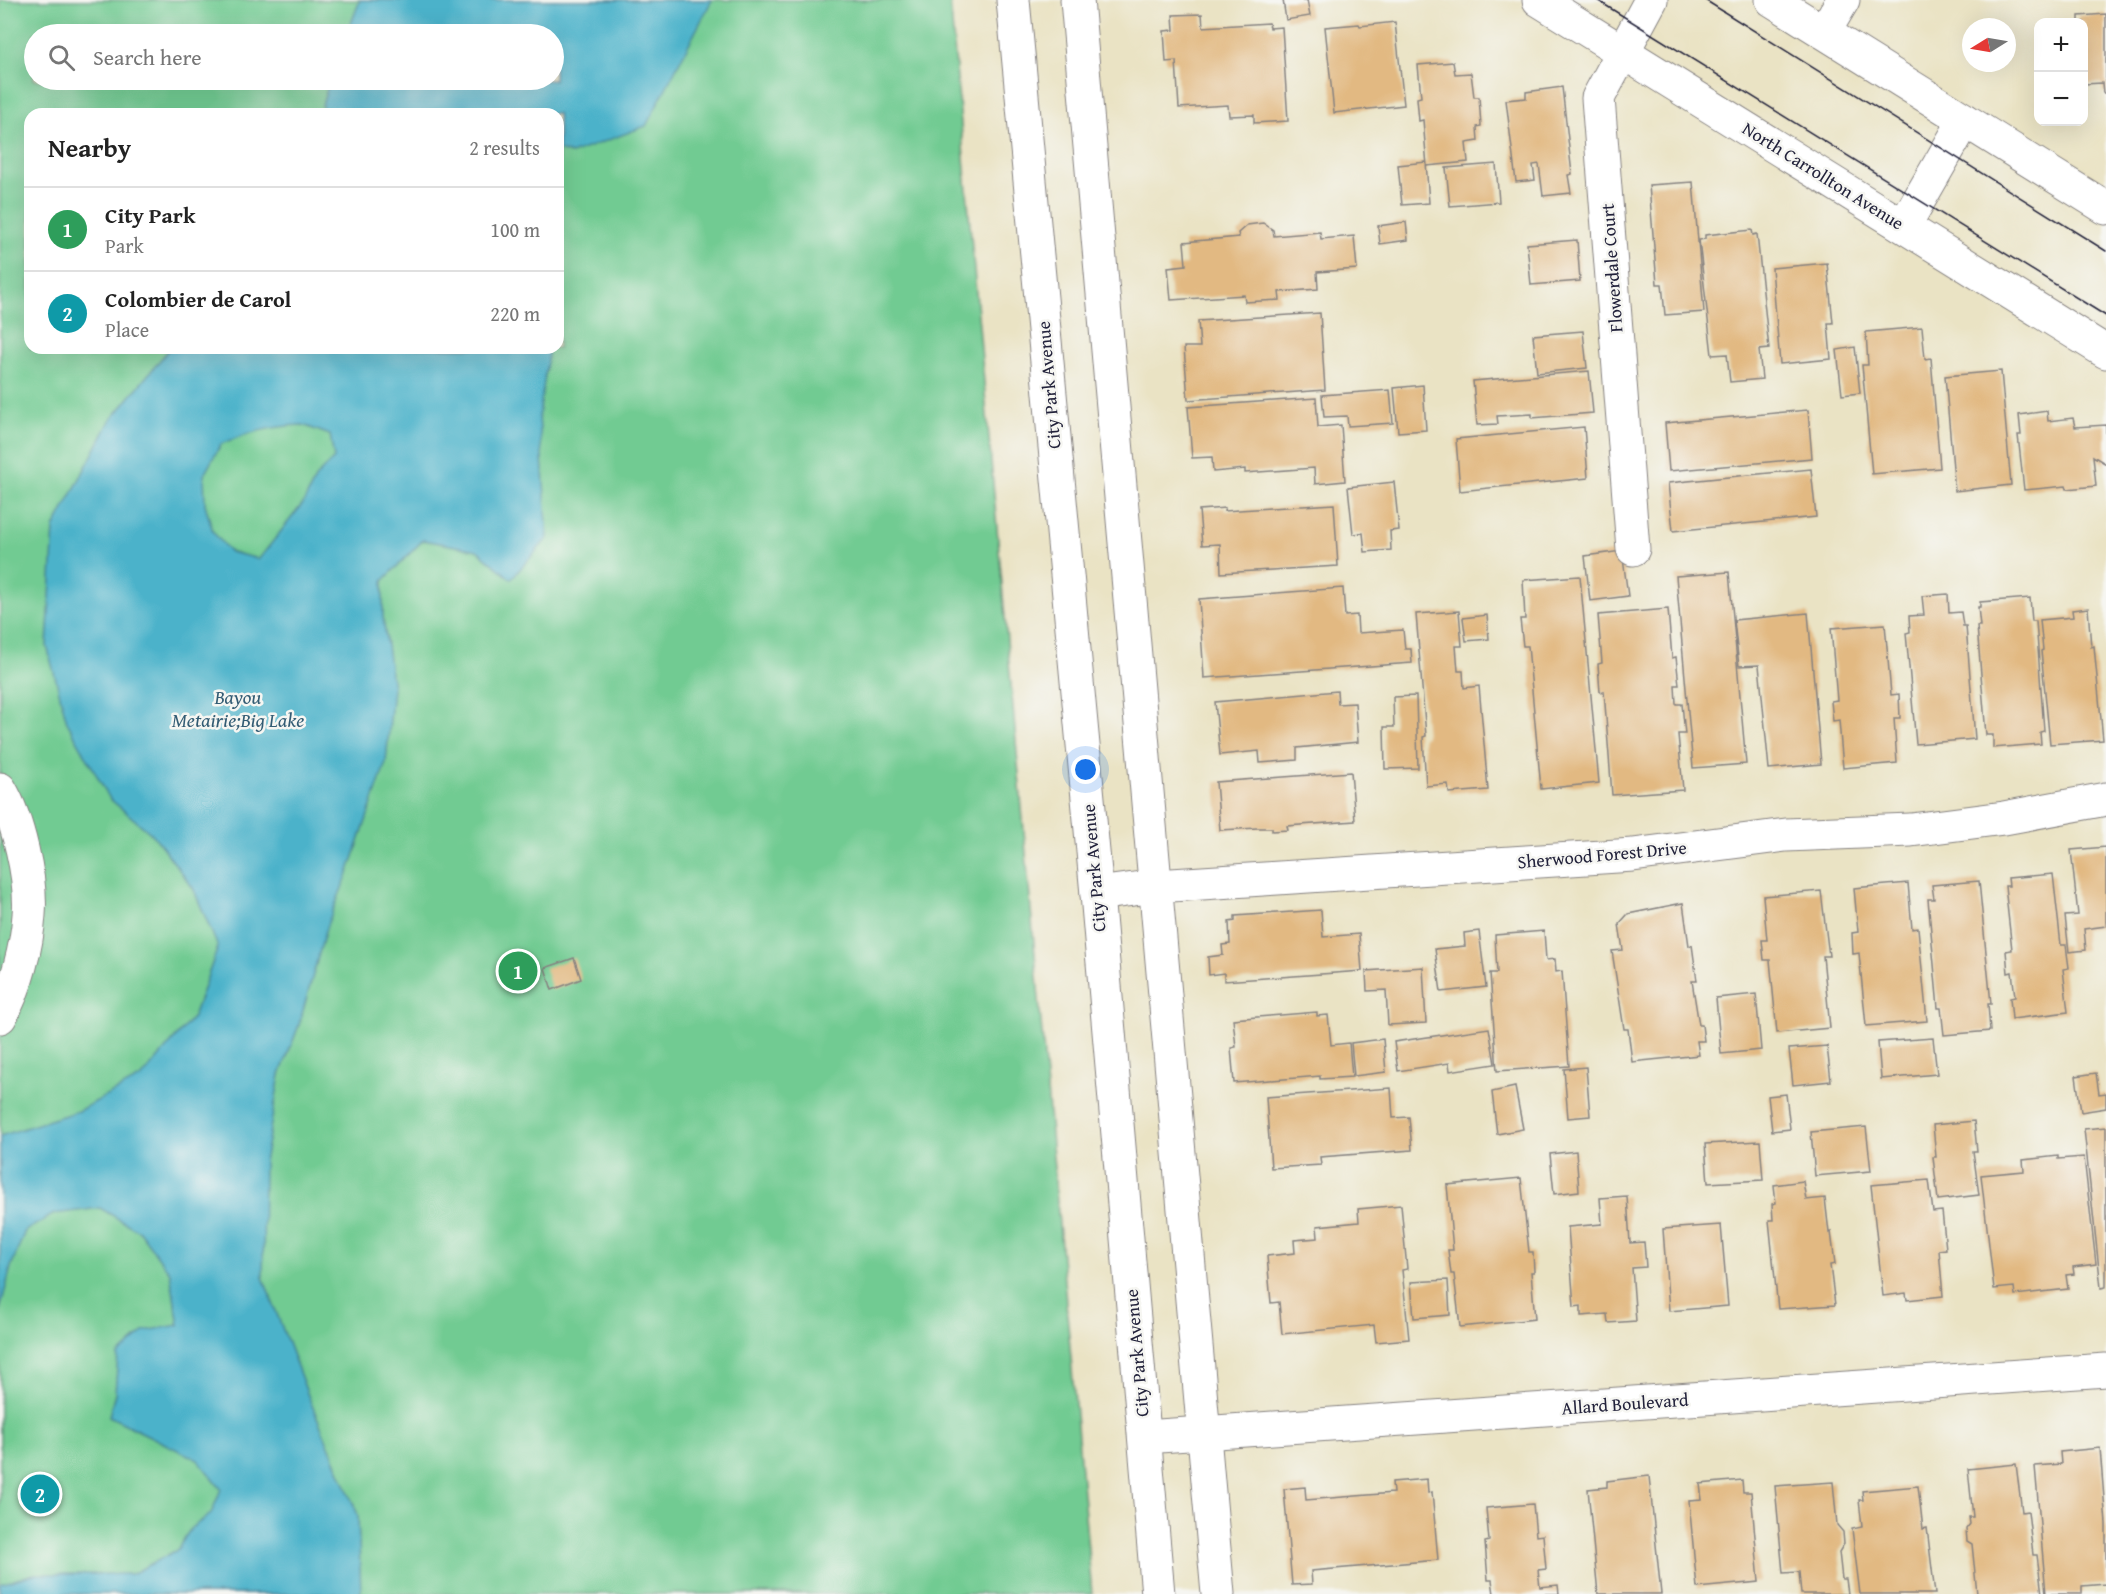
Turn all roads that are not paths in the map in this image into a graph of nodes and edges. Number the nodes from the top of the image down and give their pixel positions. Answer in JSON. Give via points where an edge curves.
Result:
{"nodes":[{"id":1,"x":1012,"y":0,"type":"edge"},
{"id":2,"x":1077,"y":0,"type":"edge"},
{"id":3,"x":1539,"y":0,"type":"edge"},
{"id":4,"x":1651,"y":0,"type":"edge"},
{"id":5,"x":1772,"y":0,"type":"edge"},
{"id":6,"x":1843,"y":0,"type":"edge"},
{"id":7,"x":1824,"y":32,"type":"junction"},
{"id":8,"x":1622,"y":51,"type":"junction"},
{"id":9,"x":1965,"y":120,"type":"junction"},
{"id":10,"x":2106,"y":208,"type":"edge"},
{"id":11,"x":1904,"y":226,"type":"junction"},
{"id":12,"x":2106,"y":352,"type":"edge"},
{"id":13,"x":1633,"y":549,"type":"dead end"},
{"id":14,"x":0,"y":789,"type":"edge"},
{"id":15,"x":2106,"y":799,"type":"edge"},
{"id":16,"x":1156,"y":886,"type":"junction"},
{"id":17,"x":1097,"y":894,"type":"junction"},
{"id":18,"x":0,"y":1017,"type":"edge"},
{"id":19,"x":2106,"y":1370,"type":"edge"},
{"id":20,"x":1203,"y":1433,"type":"junction"},
{"id":21,"x":1145,"y":1437,"type":"junction"},
{"id":22,"x":1158,"y":1594,"type":"edge"},
{"id":23,"x":1218,"y":1594,"type":"edge"}],
"edges":[{"from":1,"to":17,"type":"main road","name":"City Park Avenue"},
{"from":2,"to":16,"type":"main road"},
{"from":3,"to":8,"type":"main road","name":"North Carrollton Avenue"},
{"from":4,"to":8,"type":"main road","name":"Flowerdale Court"},
{"from":5,"to":7,"type":"main road"},
{"from":6,"to":7,"type":"main road"},
{"from":7,"to":9,"type":"main road"},
{"from":8,"to":11,"type":"main road","name":"North Carrollton Avenue"},
{"from":8,"to":13,"type":"main road","name":"Flowerdale Court","via":[[1598,98]]},
{"from":9,"to":10,"type":"main road"},
{"from":9,"to":11,"type":"main road"},
{"from":11,"to":12,"type":"main road","name":"North Carrollton Avenue"},
{"from":14,"to":18,"type":"main road","via":[[25,861],[29,914],[22,955]]},
{"from":15,"to":16,"type":"main road","name":"Sherwood Forest Drive","via":[[1911,830],[1786,835],[1633,855]]},
{"from":16,"to":17,"type":"main road","name":"Sherwood Forest Drive"},
{"from":16,"to":20,"type":"main road"},
{"from":17,"to":21,"type":"main road","name":"City Park Avenue"},
{"from":19,"to":20,"type":"main road","name":"Allard Boulevard"},
{"from":20,"to":21,"type":"main road","name":"Allard Boulevard"},
{"from":20,"to":23,"type":"main road"},
{"from":21,"to":22,"type":"main road","name":"City Park Avenue"}]}
